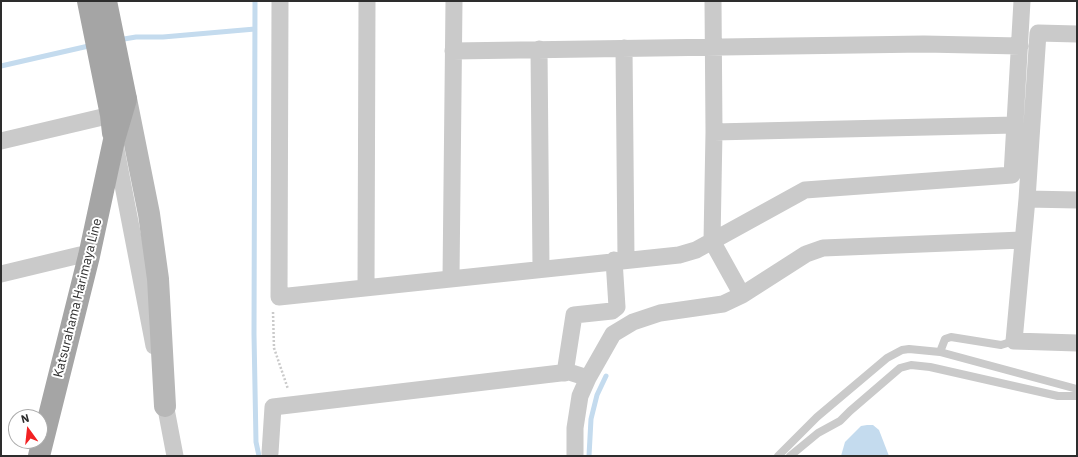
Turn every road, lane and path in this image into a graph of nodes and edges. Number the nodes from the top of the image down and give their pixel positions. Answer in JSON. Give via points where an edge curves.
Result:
{"nodes":[{"id":1,"x":88,"y":1,"type":"edge"},
{"id":2,"x":106,"y":1,"type":"edge"},
{"id":3,"x":280,"y":1,"type":"edge"},
{"id":4,"x":367,"y":1,"type":"edge"},
{"id":5,"x":454,"y":1,"type":"edge"},
{"id":6,"x":713,"y":1,"type":"edge"},
{"id":7,"x":1022,"y":1,"type":"edge"},
{"id":8,"x":1077,"y":34,"type":"edge"},
{"id":9,"x":106,"y":43,"type":"junction"},
{"id":10,"x":1020,"y":46,"type":"junction"},
{"id":11,"x":712,"y":47,"type":"junction"},
{"id":12,"x":624,"y":48,"type":"junction"},
{"id":13,"x":539,"y":49,"type":"junction"},
{"id":14,"x":453,"y":51,"type":"junction"},
{"id":15,"x":126,"y":99,"type":"junction"},
{"id":16,"x":112,"y":115,"type":"junction"},
{"id":17,"x":1015,"y":125,"type":"junction"},
{"id":18,"x":714,"y":132,"type":"junction"},
{"id":19,"x":114,"y":140,"type":"junction"},
{"id":20,"x":1,"y":141,"type":"edge"},
{"id":21,"x":1027,"y":198,"type":"junction"},
{"id":22,"x":1077,"y":200,"type":"edge"},
{"id":23,"x":100,"y":208,"type":"junction"},
{"id":24,"x":128,"y":211,"type":"junction"},
{"id":25,"x":1022,"y":240,"type":"junction"},
{"id":26,"x":712,"y":241,"type":"junction"},
{"id":27,"x":89,"y":256,"type":"junction"},
{"id":28,"x":620,"y":260,"type":"junction"},
{"id":29,"x":541,"y":268,"type":"junction"},
{"id":30,"x":1,"y":274,"type":"edge"},
{"id":31,"x":451,"y":278,"type":"junction"},
{"id":32,"x":366,"y":288,"type":"junction"},
{"id":33,"x":742,"y":295,"type":"junction"},
{"id":34,"x":279,"y":297,"type":"junction"},
{"id":35,"x":1014,"y":341,"type":"junction"},
{"id":36,"x":1077,"y":343,"type":"edge"},
{"id":37,"x":940,"y":352,"type":"junction"},
{"id":38,"x":565,"y":373,"type":"junction"},
{"id":39,"x":588,"y":378,"type":"junction"},
{"id":40,"x":1077,"y":389,"type":"edge"},
{"id":41,"x":1077,"y":396,"type":"edge"},
{"id":42,"x":290,"y":404,"type":"junction"},
{"id":43,"x":165,"y":406,"type":"junction"},
{"id":44,"x":266,"y":455,"type":"edge"},
{"id":45,"x":39,"y":456,"type":"edge"},
{"id":46,"x":175,"y":456,"type":"edge"},
{"id":47,"x":575,"y":456,"type":"edge"},
{"id":48,"x":778,"y":456,"type":"edge"},
{"id":49,"x":790,"y":456,"type":"edge"}],
"edges":[{"from":1,"to":9,"type":"main road","name":"Katsurahama Harimaya Line"},
{"from":2,"to":9,"type":"main road","name":"Katsurahama Harimaya Line"},
{"from":3,"to":34,"type":"street"},
{"from":4,"to":32,"type":"street"},
{"from":5,"to":14,"type":"street"},
{"from":6,"to":11,"type":"street"},
{"from":7,"to":10,"type":"street"},
{"from":8,"to":21,"type":"street","via":[[1038,33]]},
{"from":9,"to":15,"type":"main road","name":"Katsurahama Harimaya Line"},
{"from":9,"to":16,"type":"main road","name":"Katsurahama Harimaya Line"},
{"from":10,"to":11,"type":"street","via":[[924,44]]},
{"from":10,"to":17,"type":"street"},
{"from":11,"to":12,"type":"street"},
{"from":11,"to":18,"type":"street"},
{"from":12,"to":13,"type":"street"},
{"from":12,"to":28,"type":"street"},
{"from":13,"to":14,"type":"street"},
{"from":13,"to":29,"type":"street"},
{"from":14,"to":31,"type":"street"},
{"from":15,"to":19,"type":"main road","name":"Katsurahama Harimaya Line"},
{"from":15,"to":43,"type":"street","via":[[149,214],[158,278]]},
{"from":16,"to":19,"type":"main road","name":"Katsurahama Harimaya Line"},
{"from":16,"to":20,"type":"street"},
{"from":17,"to":18,"type":"street"},
{"from":17,"to":26,"type":"street","via":[[1012,176],[805,190]]},
{"from":18,"to":26,"type":"street"},
{"from":19,"to":23,"type":"main road","name":"Katsurahama Harimaya Line"},
{"from":19,"to":24,"type":"street"},
{"from":21,"to":22,"type":"street"},
{"from":21,"to":25,"type":"street"},
{"from":23,"to":24,"type":"street","via":[[110,207]]},
{"from":23,"to":27,"type":"main road","name":"Katsurahama Harimaya Line"},
{"from":24,"to":43,"type":"street"},
{"from":25,"to":33,"type":"street","via":[[823,248],[806,254]]},
{"from":25,"to":35,"type":"street"},
{"from":26,"to":28,"type":"street","via":[[696,250],[679,254]]},
{"from":26,"to":33,"type":"street"},
{"from":27,"to":30,"type":"street","via":[[80,255]]},
{"from":27,"to":45,"type":"main road","name":"Katsurahama Harimaya Line"},
{"from":28,"to":29,"type":"street"},
{"from":28,"to":38,"type":"street","via":[[617,307],[612,311],[574,315]]},
{"from":29,"to":31,"type":"street"},
{"from":31,"to":32,"type":"street"},
{"from":32,"to":34,"type":"street"},
{"from":33,"to":39,"type":"street","via":[[723,304],[660,313],[632,322],[613,334]]},
{"from":34,"to":42,"type":"path","via":[[273,310],[274,348]]},
{"from":35,"to":36,"type":"street"},
{"from":35,"to":37,"type":"lane","via":[[1001,346],[951,337],[945,339]]},
{"from":37,"to":40,"type":"lane"},
{"from":37,"to":48,"type":"lane","via":[[909,348],[888,358],[817,416]]},
{"from":38,"to":39,"type":"street"},
{"from":38,"to":42,"type":"street"},
{"from":39,"to":47,"type":"street","via":[[580,396],[575,428]]},
{"from":41,"to":49,"type":"lane","via":[[1058,396],[912,365],[900,368],[840,422],[818,433]]},
{"from":42,"to":44,"type":"street","via":[[273,407]]},
{"from":43,"to":46,"type":"street"}]}
